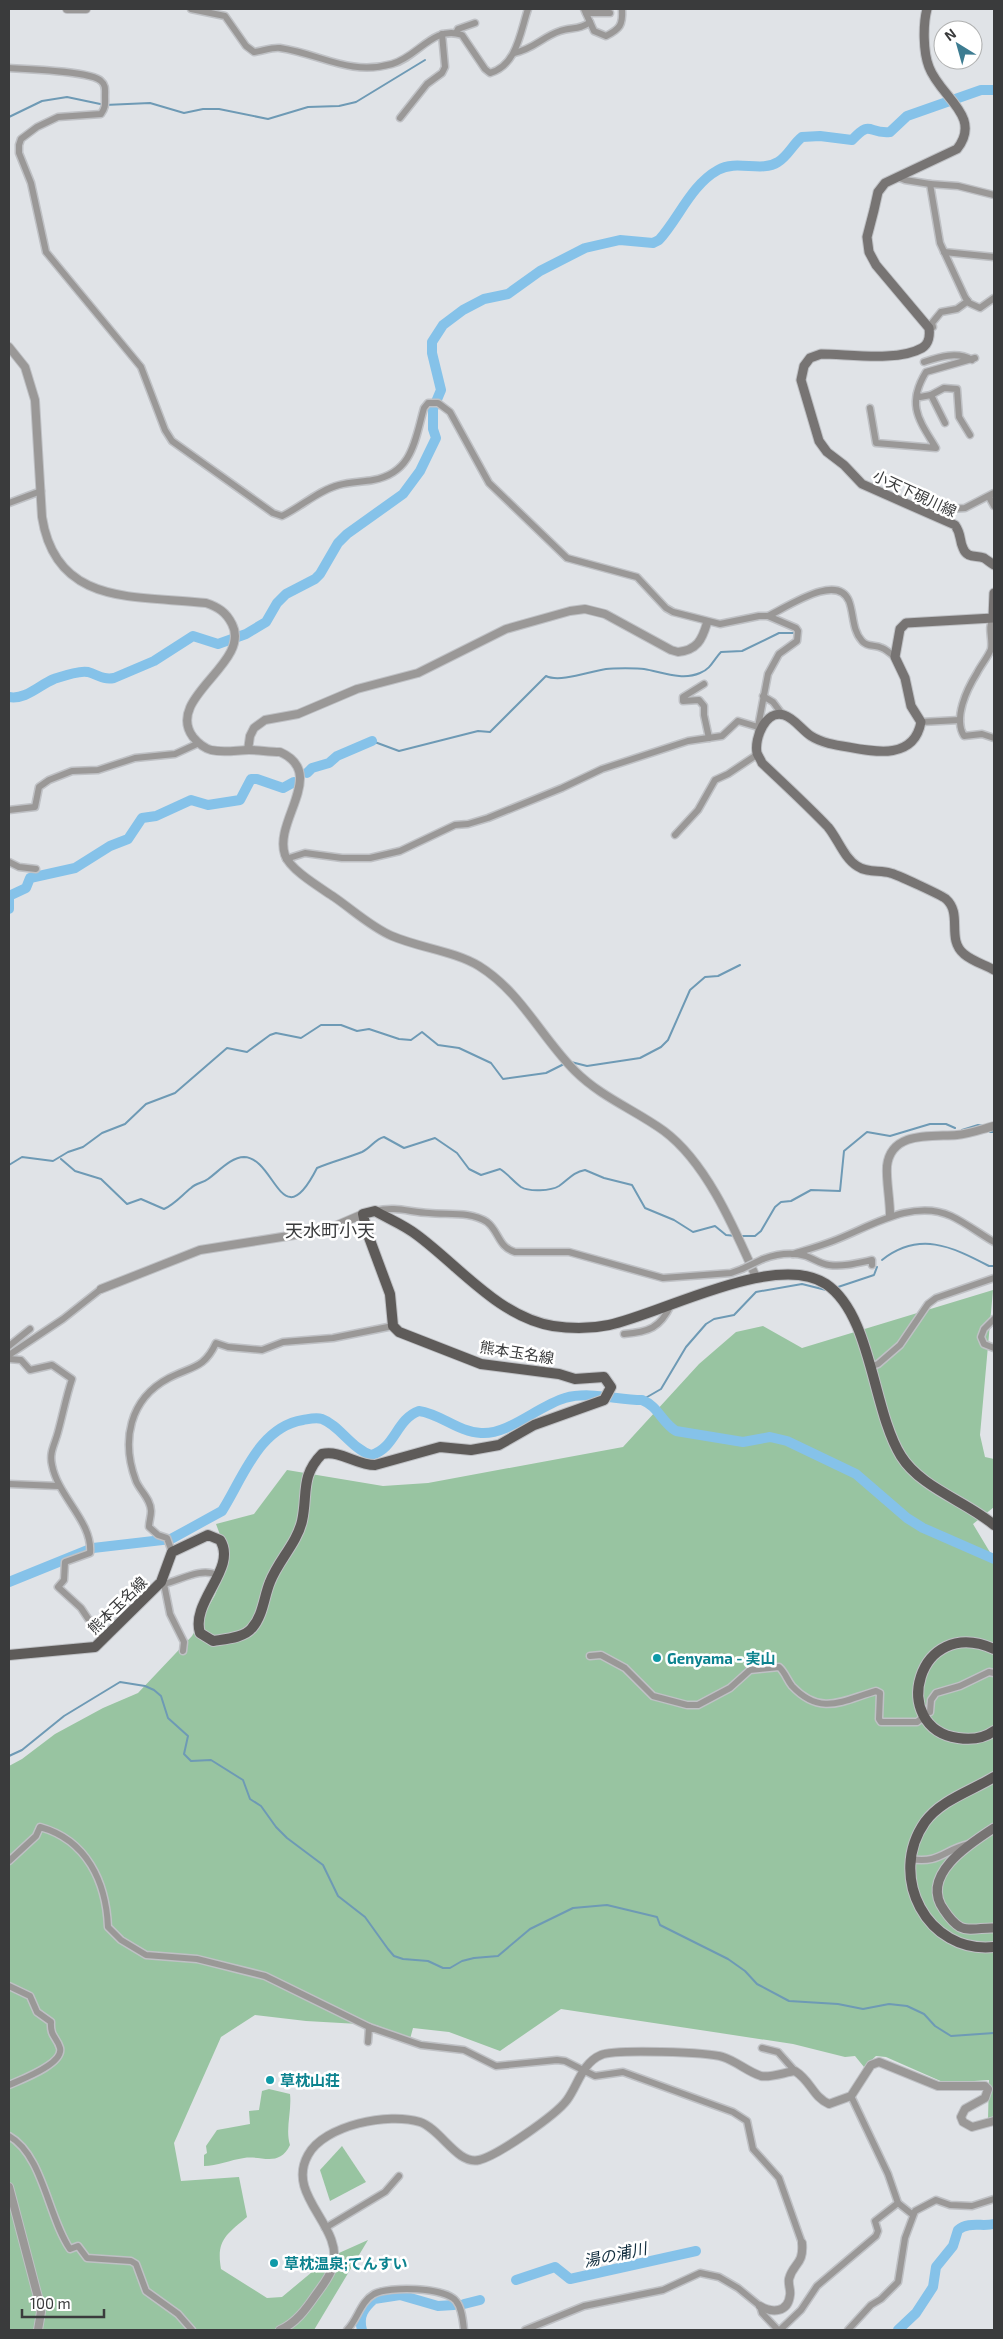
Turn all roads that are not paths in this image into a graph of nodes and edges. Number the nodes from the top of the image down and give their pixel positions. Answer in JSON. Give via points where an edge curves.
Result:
{"nodes":[{"id":1,"x":67,"y":9,"type":"edge"},
{"id":2,"x":86,"y":9,"type":"edge"},
{"id":3,"x":191,"y":9,"type":"edge"},
{"id":4,"x":528,"y":9,"type":"edge"},
{"id":5,"x":622,"y":9,"type":"edge"},
{"id":6,"x":927,"y":9,"type":"edge"},
{"id":7,"x":585,"y":11,"type":"edge"},
{"id":8,"x":610,"y":13,"type":"dead end"},
{"id":9,"x":590,"y":22,"type":"junction"},
{"id":10,"x":475,"y":23,"type":"dead end"},
{"id":11,"x":456,"y":33,"type":"junction"},
{"id":12,"x":442,"y":34,"type":"junction"},
{"id":13,"x":514,"y":53,"type":"junction"},
{"id":14,"x":9,"y":68,"type":"edge"},
{"id":15,"x":400,"y":118,"type":"dead end"},
{"id":16,"x":896,"y":176,"type":"junction"},
{"id":17,"x":930,"y":184,"type":"junction"},
{"id":18,"x":994,"y":195,"type":"edge"},
{"id":19,"x":944,"y":252,"type":"junction"},
{"id":20,"x":994,"y":257,"type":"edge"},
{"id":21,"x":994,"y":298,"type":"edge"},
{"id":22,"x":968,"y":301,"type":"junction"},
{"id":23,"x":933,"y":327,"type":"dead end"},
{"id":24,"x":9,"y":347,"type":"edge"},
{"id":25,"x":924,"y":362,"type":"dead end"},
{"id":26,"x":917,"y":394,"type":"junction"},
{"id":27,"x":931,"y":395,"type":"junction"},
{"id":28,"x":870,"y":408,"type":"dead end"},
{"id":29,"x":944,"y":423,"type":"dead end"},
{"id":30,"x":970,"y":435,"type":"dead end"},
{"id":31,"x":41,"y":491,"type":"junction"},
{"id":32,"x":992,"y":495,"type":"edge"},
{"id":33,"x":9,"y":503,"type":"edge"},
{"id":34,"x":994,"y":506,"type":"edge"},
{"id":35,"x":923,"y":511,"type":"junction"},
{"id":36,"x":994,"y":566,"type":"edge"},
{"id":37,"x":994,"y":593,"type":"edge"},
{"id":38,"x":768,"y":616,"type":"junction"},
{"id":39,"x":993,"y":618,"type":"junction"},
{"id":40,"x":707,"y":623,"type":"junction"},
{"id":41,"x":897,"y":643,"type":"junction"},
{"id":42,"x":881,"y":647,"type":"junction"},
{"id":43,"x":895,"y":657,"type":"junction"},
{"id":44,"x":704,"y":684,"type":"dead end"},
{"id":45,"x":763,"y":696,"type":"junction"},
{"id":46,"x":782,"y":714,"type":"junction"},
{"id":47,"x":960,"y":720,"type":"junction"},
{"id":48,"x":921,"y":722,"type":"junction"},
{"id":49,"x":759,"y":730,"type":"junction"},
{"id":50,"x":710,"y":738,"type":"junction"},
{"id":51,"x":994,"y":738,"type":"edge"},
{"id":52,"x":199,"y":743,"type":"junction"},
{"id":53,"x":248,"y":750,"type":"junction"},
{"id":54,"x":758,"y":754,"type":"junction"},
{"id":55,"x":9,"y":810,"type":"edge"},
{"id":56,"x":675,"y":835,"type":"dead end"},
{"id":57,"x":286,"y":859,"type":"junction"},
{"id":58,"x":9,"y":862,"type":"edge"},
{"id":59,"x":36,"y":869,"type":"dead end"},
{"id":60,"x":994,"y":970,"type":"edge"},
{"id":61,"x":994,"y":1126,"type":"edge"},
{"id":62,"x":375,"y":1211,"type":"junction"},
{"id":63,"x":363,"y":1214,"type":"junction"},
{"id":64,"x":890,"y":1215,"type":"junction"},
{"id":65,"x":994,"y":1242,"type":"edge"},
{"id":66,"x":793,"y":1254,"type":"junction"},
{"id":67,"x":872,"y":1265,"type":"dead end"},
{"id":68,"x":756,"y":1277,"type":"junction"},
{"id":69,"x":994,"y":1278,"type":"edge"},
{"id":70,"x":101,"y":1289,"type":"joint"},
{"id":71,"x":671,"y":1305,"type":"junction"},
{"id":72,"x":994,"y":1319,"type":"edge"},
{"id":73,"x":393,"y":1326,"type":"junction"},
{"id":74,"x":30,"y":1329,"type":"dead end"},
{"id":75,"x":624,"y":1334,"type":"dead end"},
{"id":76,"x":9,"y":1346,"type":"edge"},
{"id":77,"x":994,"y":1348,"type":"edge"},
{"id":78,"x":9,"y":1356,"type":"edge"},
{"id":79,"x":870,"y":1367,"type":"junction"},
{"id":80,"x":9,"y":1484,"type":"edge"},
{"id":81,"x":58,"y":1486,"type":"junction"},
{"id":82,"x":994,"y":1525,"type":"edge"},
{"id":83,"x":169,"y":1545,"type":"junction"},
{"id":84,"x":217,"y":1575,"type":"junction"},
{"id":85,"x":163,"y":1583,"type":"junction"},
{"id":86,"x":103,"y":1641,"type":"junction"},
{"id":87,"x":994,"y":1648,"type":"edge"},
{"id":88,"x":184,"y":1651,"type":"dead end"},
{"id":89,"x":9,"y":1655,"type":"edge"},
{"id":90,"x":590,"y":1656,"type":"dead end"},
{"id":91,"x":994,"y":1673,"type":"edge"},
{"id":92,"x":930,"y":1712,"type":"dead end"},
{"id":93,"x":921,"y":1719,"type":"dead end"},
{"id":94,"x":994,"y":1731,"type":"edge"},
{"id":95,"x":994,"y":1777,"type":"edge"},
{"id":96,"x":994,"y":1828,"type":"edge"},
{"id":97,"x":973,"y":1843,"type":"junction"},
{"id":98,"x":910,"y":1859,"type":"junction"},
{"id":99,"x":9,"y":1861,"type":"edge"},
{"id":100,"x":994,"y":1928,"type":"edge"},
{"id":101,"x":994,"y":1947,"type":"edge"},
{"id":102,"x":9,"y":1986,"type":"edge"},
{"id":103,"x":369,"y":2027,"type":"junction"},
{"id":104,"x":368,"y":2042,"type":"dead end"},
{"id":105,"x":762,"y":2048,"type":"dead end"},
{"id":106,"x":583,"y":2071,"type":"junction"},
{"id":107,"x":795,"y":2071,"type":"junction"},
{"id":108,"x":9,"y":2085,"type":"edge"},
{"id":109,"x":851,"y":2096,"type":"junction"},
{"id":110,"x":994,"y":2121,"type":"edge"},
{"id":111,"x":9,"y":2136,"type":"edge"},
{"id":112,"x":399,"y":2176,"type":"dead end"},
{"id":113,"x":9,"y":2187,"type":"edge"},
{"id":114,"x":994,"y":2199,"type":"edge"},
{"id":115,"x":898,"y":2203,"type":"junction"},
{"id":116,"x":913,"y":2215,"type":"junction"},
{"id":117,"x":326,"y":2228,"type":"junction"},
{"id":118,"x":802,"y":2243,"type":"joint"},
{"id":119,"x":760,"y":2306,"type":"junction"},
{"id":120,"x":38,"y":2330,"type":"edge"},
{"id":121,"x":192,"y":2330,"type":"edge"},
{"id":122,"x":280,"y":2330,"type":"edge"},
{"id":123,"x":347,"y":2330,"type":"edge"},
{"id":124,"x":464,"y":2330,"type":"edge"},
{"id":125,"x":525,"y":2330,"type":"edge"},
{"id":126,"x":779,"y":2330,"type":"edge"},
{"id":127,"x":848,"y":2330,"type":"edge"}],
"edges":[{"from":1,"to":2,"type":"street"},
{"from":3,"to":12,"type":"street","via":[[225,16],[254,52],[279,47],[357,68],[405,60],[428,40]]},
{"from":4,"to":13,"type":"street"},
{"from":5,"to":9,"type":"street","via":[[622,24],[606,36],[594,31]]},
{"from":6,"to":16,"type":"main road","name":"小天下硯川線","via":[[928,65],[963,115],[967,128],[965,139],[957,149]]},
{"from":7,"to":8,"type":"street"},
{"from":7,"to":9,"type":"street"},
{"from":9,"to":13,"type":"street","via":[[576,30],[561,30],[528,50]]},
{"from":10,"to":11,"type":"street","via":[[458,28]]},
{"from":11,"to":12,"type":"street"},
{"from":11,"to":13,"type":"street","via":[[462,35],[490,73],[508,64]]},
{"from":12,"to":15,"type":"street","via":[[445,67]]},
{"from":14,"to":40,"type":"street","via":[[94,77],[105,85],[105,108],[101,114],[58,117],[37,126],[21,139],[19,153],[31,183],[46,252],[142,367],[165,430],[177,446],[282,516],[338,485],[374,480],[395,470],[412,452],[424,408],[435,402],[450,412],[489,483],[560,553],[582,564],[637,577],[666,608]]},
{"from":16,"to":17,"type":"street"},
{"from":16,"to":35,"type":"main road","name":"小天下硯川線","via":[[878,192],[867,237],[869,252],[876,265],[929,328],[926,345],[895,355],[820,354],[810,358],[804,366],[801,380],[818,441],[826,452],[862,484]]},
{"from":17,"to":18,"type":"street","via":[[958,186]]},
{"from":17,"to":19,"type":"street","via":[[936,229]]},
{"from":19,"to":20,"type":"street"},
{"from":19,"to":22,"type":"street"},
{"from":21,"to":22,"type":"street","via":[[980,308]]},
{"from":22,"to":23,"type":"street","via":[[957,309],[941,312],[932,323]]},
{"from":24,"to":31,"type":"street","via":[[25,367],[35,400]]},
{"from":25,"to":26,"type":"street","via":[[951,355],[974,359],[926,372]]},
{"from":26,"to":27,"type":"street","via":[[920,397]]},
{"from":26,"to":28,"type":"street","via":[[916,413],[936,448],[876,443]]},
{"from":27,"to":29,"type":"street"},
{"from":27,"to":30,"type":"street","via":[[944,388],[957,389],[959,417]]},
{"from":31,"to":33,"type":"street"},
{"from":31,"to":52,"type":"street","via":[[45,536],[50,549],[76,579],[119,594],[206,603],[218,607],[228,616],[235,637],[229,654],[192,702],[188,712],[190,732]]},
{"from":32,"to":34,"type":"street"},
{"from":32,"to":35,"type":"street","via":[[959,508],[931,504]]},
{"from":35,"to":36,"type":"main road","name":"小天下硯川線","via":[[955,525],[962,535],[962,547],[970,557],[982,557]]},
{"from":37,"to":39,"type":"main road"},
{"from":38,"to":40,"type":"street"},
{"from":38,"to":42,"type":"street","via":[[818,590],[838,590],[850,602],[856,630],[863,642],[868,646]]},
{"from":38,"to":45,"type":"street","via":[[796,628],[798,637],[791,647],[779,654],[765,681]]},
{"from":39,"to":41,"type":"main road","via":[[906,623],[900,629]]},
{"from":39,"to":47,"type":"street","via":[[990,623],[991,648],[962,704]]},
{"from":40,"to":53,"type":"street","via":[[703,638],[697,645],[678,652],[594,610],[570,611],[525,622],[418,673],[357,689],[298,714],[264,720],[254,728]]},
{"from":41,"to":42,"type":"street"},
{"from":41,"to":43,"type":"main road"},
{"from":42,"to":43,"type":"street"},
{"from":43,"to":48,"type":"main road","via":[[905,678],[911,706]]},
{"from":44,"to":50,"type":"street","via":[[683,697],[683,701],[698,700],[704,706]]},
{"from":45,"to":46,"type":"street"},
{"from":45,"to":49,"type":"street"},
{"from":46,"to":48,"type":"main road","via":[[826,743],[884,752],[894,751],[909,742]]},
{"from":46,"to":49,"type":"main road","via":[[769,718]]},
{"from":47,"to":48,"type":"street"},
{"from":47,"to":51,"type":"street","via":[[964,736],[982,734]]},
{"from":49,"to":50,"type":"street","via":[[738,721],[722,736]]},
{"from":49,"to":54,"type":"main road"},
{"from":50,"to":57,"type":"street","via":[[688,741],[602,769],[488,818],[454,825],[400,852],[370,858],[306,853]]},
{"from":52,"to":53,"type":"street","via":[[211,750]]},
{"from":52,"to":55,"type":"street","via":[[175,754],[135,758],[98,770],[72,771],[41,785],[35,807]]},
{"from":53,"to":57,"type":"street","via":[[285,754],[297,764],[300,784],[283,837]]},
{"from":54,"to":56,"type":"street","via":[[715,780],[698,810]]},
{"from":54,"to":60,"type":"main road","via":[[762,763],[827,827],[851,862],[860,868],[891,873],[944,896],[955,915],[954,938],[959,948],[964,955]]},
{"from":57,"to":68,"type":"street","via":[[306,877],[390,935],[477,965],[492,974],[513,994],[573,1070],[605,1095],[673,1138],[712,1190]]},
{"from":58,"to":59,"type":"street","via":[[18,867]]},
{"from":61,"to":64,"type":"street","via":[[960,1135],[927,1135],[910,1139],[894,1150],[887,1167]]},
{"from":62,"to":63,"type":"main road"},
{"from":62,"to":66,"type":"street","bridge":true,"via":[[401,1208],[422,1213],[460,1214],[487,1223],[508,1250],[570,1252],[663,1278],[731,1273],[776,1254]]},
{"from":62,"to":71,"type":"main road","name":"熊本玉名線","via":[[415,1234],[502,1304],[521,1316],[544,1324],[593,1328]]},
{"from":63,"to":70,"type":"street","via":[[326,1230],[200,1250]]},
{"from":63,"to":73,"type":"main road","via":[[390,1294]]},
{"from":64,"to":65,"type":"street","via":[[914,1212],[950,1216]]},
{"from":64,"to":66,"type":"street","via":[[833,1241]]},
{"from":66,"to":67,"type":"street","via":[[827,1265],[872,1260]]},
{"from":68,"to":71,"type":"main road","name":"熊本玉名線"},
{"from":68,"to":79,"type":"main road","name":"熊本玉名線","via":[[802,1275],[826,1285],[847,1307]]},
{"from":69,"to":79,"type":"street","via":[[936,1298],[928,1304],[900,1345]]},
{"from":70,"to":78,"type":"street","via":[[63,1320]]},
{"from":71,"to":75,"type":"street","via":[[663,1322],[643,1332]]},
{"from":72,"to":77,"type":"street","via":[[981,1337],[984,1344]]},
{"from":73,"to":83,"type":"street","via":[[333,1338],[283,1342],[262,1350],[216,1343],[205,1362],[163,1381],[143,1399],[132,1415],[130,1452],[136,1482],[149,1501],[149,1526]]},
{"from":73,"to":84,"type":"main road","name":"熊本玉名線","via":[[399,1332],[481,1364],[575,1379],[604,1377],[611,1387],[606,1398],[534,1425],[500,1445],[484,1449],[440,1447],[375,1465],[366,1465],[337,1453],[322,1454],[314,1462],[306,1480],[300,1527],[276,1567],[253,1628],[237,1636],[213,1641],[203,1636],[198,1628],[203,1604]]},
{"from":74,"to":76,"type":"street"},
{"from":78,"to":81,"type":"street","via":[[21,1360],[30,1370],[52,1366],[72,1379],[51,1454]]},
{"from":79,"to":82,"type":"main road","name":"熊本玉名線","via":[[892,1438],[902,1456],[916,1472]]},
{"from":80,"to":81,"type":"street"},
{"from":81,"to":86,"type":"street","via":[[81,1519],[90,1549],[90,1553],[65,1562],[64,1580],[58,1587],[81,1608]]},
{"from":83,"to":84,"type":"main road","name":"熊本玉名線","via":[[214,1536],[225,1551]]},
{"from":83,"to":85,"type":"main road","name":"熊本玉名線"},
{"from":84,"to":85,"type":"street","via":[[197,1573]]},
{"from":85,"to":86,"type":"main road","name":"熊本玉名線"},
{"from":85,"to":88,"type":"street","via":[[170,1614],[184,1642]]},
{"from":86,"to":89,"type":"main road","name":"熊本玉名線","via":[[95,1647]]},
{"from":87,"to":94,"type":"main road","via":[[976,1642],[949,1644],[924,1666],[917,1688],[925,1716],[946,1735],[969,1740]]},
{"from":90,"to":93,"type":"street","via":[[601,1655],[625,1668],[654,1696],[686,1705],[698,1705],[722,1692],[750,1670],[779,1667],[792,1686],[811,1701],[822,1705],[849,1702],[876,1691],[880,1693],[881,1722],[916,1722]]},
{"from":91,"to":92,"type":"street","via":[[989,1672],[936,1693],[931,1700]]},
{"from":95,"to":98,"type":"main road","via":[[938,1808],[919,1831]]},
{"from":96,"to":97,"type":"main road"},
{"from":97,"to":98,"type":"street","via":[[959,1846],[934,1860]]},
{"from":97,"to":100,"type":"main road","via":[[940,1876],[936,1888],[938,1897],[942,1907],[960,1927]]},
{"from":98,"to":101,"type":"main road","via":[[910,1882],[915,1898],[929,1920],[954,1939],[968,1945]]},
{"from":99,"to":103,"type":"street","via":[[36,1836],[40,1827],[58,1832],[69,1839],[99,1877],[108,1927],[116,1937],[137,1951],[146,1955],[197,1959],[265,1976]]},
{"from":102,"to":108,"type":"street","via":[[30,1996],[37,2012],[51,2022],[53,2037],[60,2047],[60,2054],[48,2066]]},
{"from":103,"to":104,"type":"street"},
{"from":103,"to":106,"type":"street","via":[[421,2045],[464,2050],[496,2066],[557,2060]]},
{"from":105,"to":107,"type":"street","via":[[778,2052]]},
{"from":106,"to":107,"type":"street","via":[[592,2060],[612,2052],[722,2057],[762,2076]]},
{"from":106,"to":117,"type":"street","via":[[568,2099],[552,2117],[479,2160],[464,2158],[432,2128],[407,2120],[354,2125],[328,2136],[307,2155],[302,2180]]},
{"from":106,"to":118,"type":"street","via":[[601,2076],[623,2072],[742,2116],[750,2128],[754,2149],[779,2178]]},
{"from":107,"to":109,"type":"street","via":[[806,2078],[819,2100],[829,2104]]},
{"from":109,"to":110,"type":"street","via":[[871,2065],[879,2062],[938,2086],[985,2086],[988,2089],[985,2098],[965,2109],[961,2117],[972,2128]]},
{"from":109,"to":115,"type":"street","via":[[888,2174]]},
{"from":111,"to":121,"type":"street","via":[[23,2146],[41,2177],[63,2239],[70,2249],[78,2246],[87,2258],[136,2264],[146,2291],[170,2308]]},
{"from":112,"to":117,"type":"street","via":[[385,2192]]},
{"from":113,"to":120,"type":"street","via":[[40,2301]]},
{"from":114,"to":116,"type":"street","via":[[972,2206],[950,2205],[936,2200]]},
{"from":115,"to":116,"type":"street"},
{"from":115,"to":126,"type":"street","via":[[875,2221],[876,2236],[817,2286],[801,2310]]},
{"from":116,"to":127,"type":"street","via":[[901,2253],[898,2282],[882,2299],[871,2304]]},
{"from":117,"to":122,"type":"street","via":[[333,2246],[331,2272],[302,2313]]},
{"from":118,"to":119,"type":"street","via":[[802,2259],[789,2281],[787,2304],[774,2312]]},
{"from":119,"to":125,"type":"street","via":[[719,2277],[700,2273],[663,2290],[584,2306]]},
{"from":119,"to":126,"type":"street","via":[[762,2313]]},
{"from":123,"to":124,"type":"street","via":[[366,2300],[386,2289],[396,2288],[445,2293],[455,2299]]}]}
